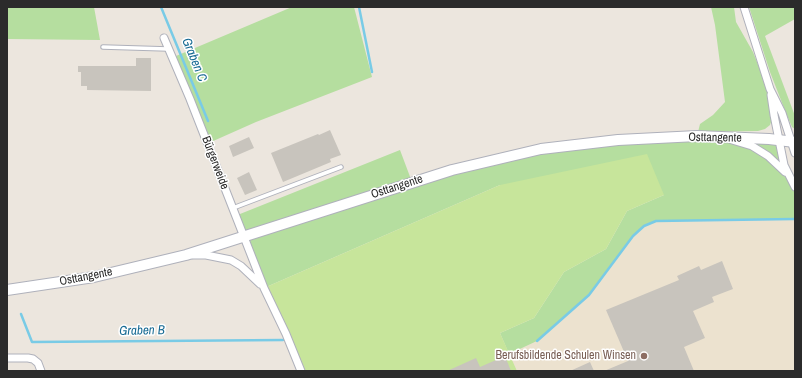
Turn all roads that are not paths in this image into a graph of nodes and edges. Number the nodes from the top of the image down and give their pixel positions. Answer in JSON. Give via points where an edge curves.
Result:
{"nodes":[{"id":1,"x":744,"y":7,"type":"edge"},
{"id":2,"x":164,"y":38,"type":"dead end"},
{"id":3,"x":103,"y":47,"type":"dead end"},
{"id":4,"x":169,"y":49,"type":"junction"},
{"id":5,"x":770,"y":89,"type":"junction"},
{"id":6,"x":720,"y":137,"type":"junction"},
{"id":7,"x":779,"y":140,"type":"junction"},
{"id":8,"x":793,"y":142,"type":"edge"},
{"id":9,"x":795,"y":153,"type":"edge"},
{"id":10,"x":341,"y":167,"type":"dead end"},
{"id":11,"x":790,"y":178,"type":"junction"},
{"id":12,"x":795,"y":187,"type":"edge"},
{"id":13,"x":232,"y":209,"type":"junction"},
{"id":14,"x":243,"y":238,"type":"junction"},
{"id":15,"x":186,"y":255,"type":"junction"},
{"id":16,"x":264,"y":288,"type":"junction"},
{"id":17,"x":7,"y":290,"type":"edge"},
{"id":18,"x":7,"y":358,"type":"edge"},
{"id":19,"x":40,"y":371,"type":"edge"},
{"id":20,"x":302,"y":371,"type":"edge"}],
"edges":[{"from":1,"to":5,"type":"street"},
{"from":2,"to":4,"type":"street","name":"Bürgerweide"},
{"from":3,"to":4,"type":"lane"},
{"from":4,"to":13,"type":"street","name":"Bürgerweide"},
{"from":5,"to":7,"type":"street"},
{"from":5,"to":8,"type":"street"},
{"from":6,"to":7,"type":"main road","name":"Osttangente"},
{"from":6,"to":11,"type":"street","via":[[752,146],[768,156]]},
{"from":6,"to":14,"type":"main road","name":"Osttangente","via":[[618,140],[541,149],[452,170]]},
{"from":7,"to":8,"type":"main road","name":"Osttangente"},
{"from":7,"to":11,"type":"street","via":[[784,165]]},
{"from":8,"to":9,"type":"street"},
{"from":10,"to":13,"type":"lane"},
{"from":11,"to":12,"type":"street"},
{"from":13,"to":14,"type":"street","name":"Bürgerweide"},
{"from":14,"to":15,"type":"main road","name":"Osttangente"},
{"from":14,"to":16,"type":"street","name":"Bürgerweide"},
{"from":15,"to":16,"type":"street","name":"Bürgerweide","via":[[206,255],[231,260],[246,270]]},
{"from":15,"to":17,"type":"main road","name":"Osttangente","via":[[94,276]]},
{"from":16,"to":20,"type":"street","name":"Bürgerweide"},
{"from":18,"to":19,"type":"street","via":[[33,359],[38,363]]}]}
